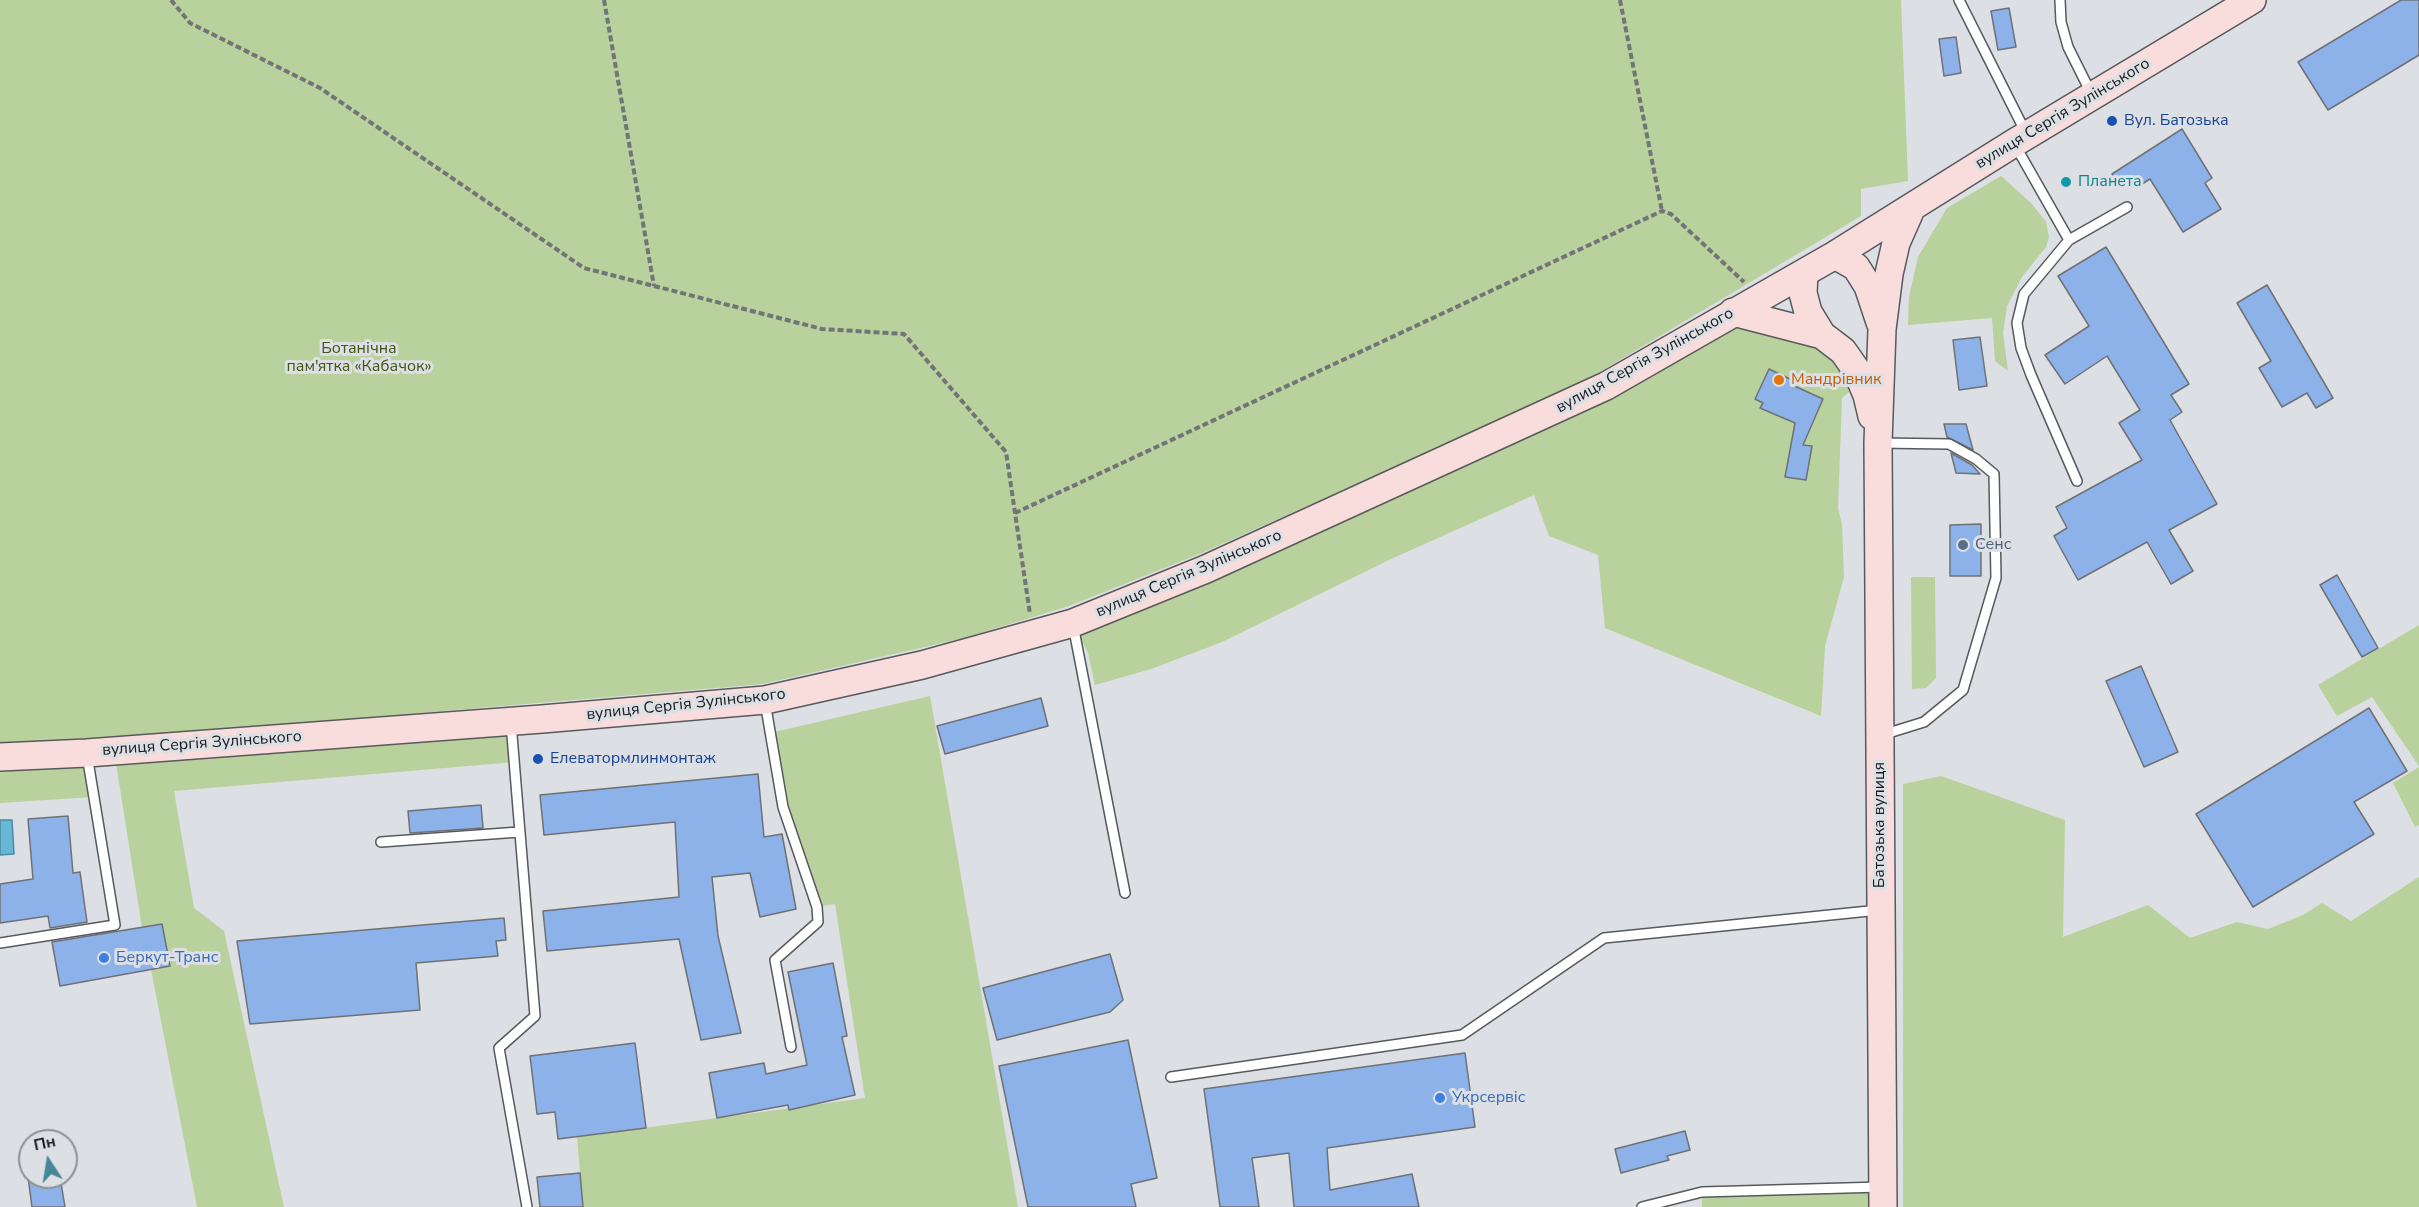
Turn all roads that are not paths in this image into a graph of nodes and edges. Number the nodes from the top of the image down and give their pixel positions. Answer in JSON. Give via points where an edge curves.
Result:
{"nodes":[{"id":1,"x":1959,"y":0,"type":"edge"},
{"id":2,"x":2060,"y":0,"type":"edge"},
{"id":3,"x":2252,"y":0,"type":"edge"},
{"id":4,"x":2093,"y":95,"type":"junction"},
{"id":5,"x":2021,"y":139,"type":"junction"},
{"id":6,"x":2127,"y":207,"type":"dead end"},
{"id":7,"x":1911,"y":209,"type":"junction"},
{"id":8,"x":2069,"y":240,"type":"junction"},
{"id":9,"x":1834,"y":255,"type":"junction"},
{"id":10,"x":1804,"y":273,"type":"junction"},
{"id":11,"x":1733,"y":312,"type":"junction"},
{"id":12,"x":1882,"y":329,"type":"junction"},
{"id":13,"x":1822,"y":334,"type":"junction"},
{"id":14,"x":1878,"y":443,"type":"junction"},
{"id":15,"x":2077,"y":481,"type":"dead end"},
{"id":16,"x":1073,"y":623,"type":"junction"},
{"id":17,"x":765,"y":700,"type":"junction"},
{"id":18,"x":511,"y":721,"type":"junction"},
{"id":19,"x":1880,"y":735,"type":"junction"},
{"id":20,"x":87,"y":753,"type":"junction"},
{"id":21,"x":0,"y":757,"type":"edge"},
{"id":22,"x":519,"y":832,"type":"junction"},
{"id":23,"x":381,"y":842,"type":"dead end"},
{"id":24,"x":1125,"y":893,"type":"dead end"},
{"id":25,"x":1881,"y":910,"type":"junction"},
{"id":26,"x":0,"y":943,"type":"edge"},
{"id":27,"x":791,"y":1047,"type":"dead end"},
{"id":28,"x":1171,"y":1077,"type":"dead end"},
{"id":29,"x":1883,"y":1197,"type":"edge"},
{"id":30,"x":526,"y":1207,"type":"edge"},
{"id":31,"x":1642,"y":1207,"type":"edge"}],
"edges":[{"from":1,"to":5,"type":"lane"},
{"from":2,"to":4,"type":"lane","via":[[2068,47]]},
{"from":3,"to":4,"type":"street","name":"вулиця Сергія Зулінського"},
{"from":4,"to":5,"type":"street","name":"вулиця Сергія Зулінського"},
{"from":5,"to":7,"type":"street","name":"вулиця Сергія Зулінського"},
{"from":5,"to":8,"type":"lane"},
{"from":6,"to":8,"type":"lane"},
{"from":7,"to":9,"type":"street","name":"вулиця Сергія Зулінського"},
{"from":7,"to":12,"type":"street","name":"Батозька вулиця","via":[[1896,243]]},
{"from":8,"to":15,"type":"lane","via":[[2025,294],[2017,323],[2031,375]]},
{"from":9,"to":10,"type":"street","name":"вулиця Сергія Зулінського"},
{"from":9,"to":12,"type":"street","name":"Батозька вулиця","via":[[1856,267],[1868,286]]},
{"from":10,"to":11,"type":"street","name":"вулиця Сергія Зулінського"},
{"from":10,"to":13,"type":"street","name":"Батозька вулиця","via":[[1803,293],[1808,312]]},
{"from":11,"to":13,"type":"street","name":"Батозька вулиця"},
{"from":11,"to":16,"type":"street","name":"вулиця Сергія Зулінського","via":[[1606,386],[1552,412],[1206,569]]},
{"from":12,"to":14,"type":"street","name":"Батозька вулиця"},
{"from":13,"to":14,"type":"street","name":"Батозька вулиця","via":[[1843,351],[1857,371]]},
{"from":14,"to":19,"type":"street","name":"Батозька вулиця"},
{"from":14,"to":19,"type":"lane","via":[[1949,444],[1994,474],[1996,578],[1963,690],[1924,722]]},
{"from":16,"to":17,"type":"street","name":"вулиця Сергія Зулінського","via":[[922,665]]},
{"from":16,"to":24,"type":"lane"},
{"from":17,"to":18,"type":"street","name":"вулиця Сергія Зулінського"},
{"from":17,"to":27,"type":"lane","via":[[783,807],[817,907],[818,922],[775,960]]},
{"from":18,"to":20,"type":"street","name":"вулиця Сергія Зулінського"},
{"from":18,"to":22,"type":"lane"},
{"from":19,"to":25,"type":"street","name":"Батозька вулиця"},
{"from":20,"to":21,"type":"street","name":"вулиця Сергія Зулінського"},
{"from":20,"to":26,"type":"lane","via":[[116,925]]},
{"from":22,"to":23,"type":"lane"},
{"from":22,"to":30,"type":"lane","via":[[535,1016],[499,1048]]},
{"from":25,"to":28,"type":"lane","via":[[1604,938],[1462,1035]]},
{"from":25,"to":29,"type":"street","name":"Батозька вулиця"},
{"from":29,"to":31,"type":"lane","via":[[1702,1192]]}]}
